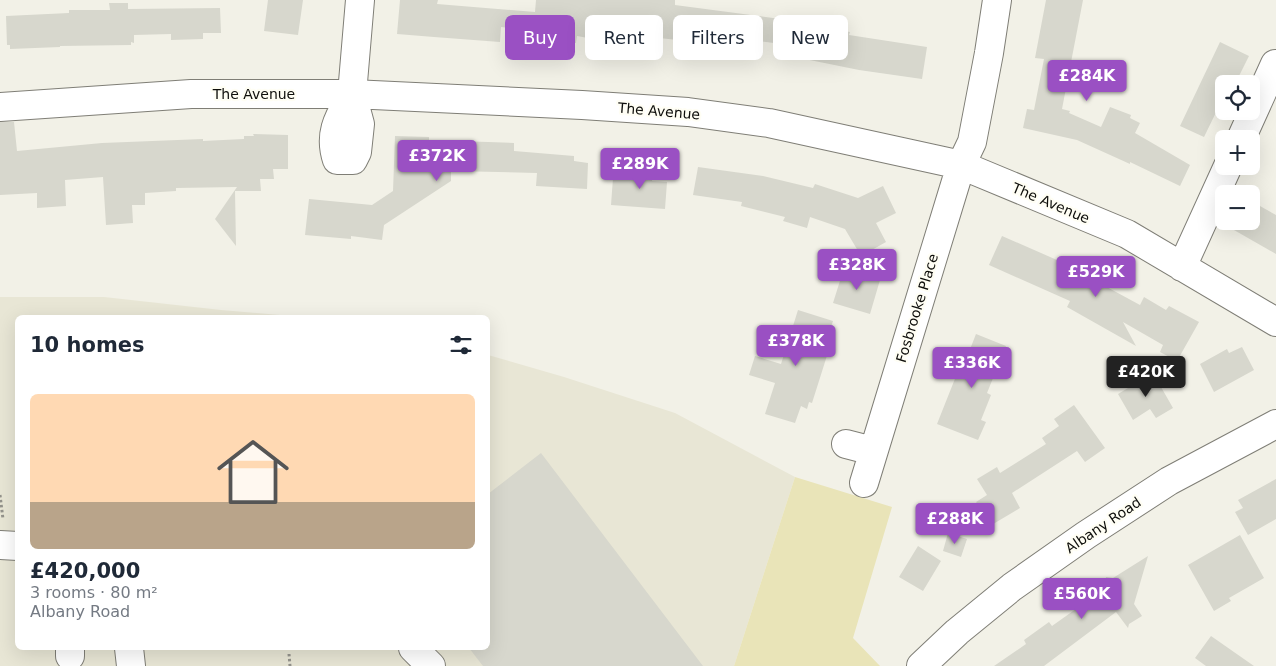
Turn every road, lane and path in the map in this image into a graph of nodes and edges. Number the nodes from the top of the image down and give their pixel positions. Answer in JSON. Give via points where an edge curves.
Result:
{"nodes":[{"id":1,"x":360,"y":0,"type":"edge"},
{"id":2,"x":997,"y":0,"type":"edge"},
{"id":3,"x":1275,"y":64,"type":"edge"},
{"id":4,"x":352,"y":94,"type":"junction"},
{"id":5,"x":0,"y":107,"type":"edge"},
{"id":6,"x":1245,"y":130,"type":"edge"},
{"id":7,"x":961,"y":165,"type":"junction"},
{"id":8,"x":1224,"y":175,"type":"edge"},
{"id":9,"x":1182,"y":267,"type":"junction"},
{"id":10,"x":1276,"y":322,"type":"edge"},
{"id":11,"x":1276,"y":424,"type":"edge"},
{"id":12,"x":846,"y":444,"type":"dead end"},
{"id":13,"x":873,"y":451,"type":"junction"},
{"id":14,"x":864,"y":483,"type":"dead end"},
{"id":15,"x":0,"y":495,"type":"edge"},
{"id":16,"x":2,"y":533,"type":"edge"},
{"id":17,"x":15,"y":544,"type":"edge"},
{"id":18,"x":129,"y":650,"type":"edge"},
{"id":19,"x":415,"y":650,"type":"edge"},
{"id":20,"x":289,"y":654,"type":"dead end"},
{"id":21,"x":131,"y":666,"type":"edge"},
{"id":22,"x":290,"y":666,"type":"edge"},
{"id":23,"x":431,"y":666,"type":"edge"},
{"id":24,"x":921,"y":666,"type":"edge"}],
"edges":[{"from":1,"to":4,"type":"street"},
{"from":2,"to":7,"type":"street","name":"Fosbrooke Place","via":[[972,142]]},
{"from":3,"to":6,"type":"street"},
{"from":4,"to":5,"type":"street","name":"The Avenue","via":[[191,94]]},
{"from":4,"to":7,"type":"street","name":"The Avenue","via":[[688,112],[769,122]]},
{"from":7,"to":9,"type":"street","name":"The Avenue","via":[[1127,234]]},
{"from":7,"to":13,"type":"street","name":"Fosbrooke Place"},
{"from":8,"to":9,"type":"street"},
{"from":9,"to":10,"type":"street","name":"The Avenue"},
{"from":11,"to":24,"type":"street","name":"Albany Road","via":[[1169,481],[1086,535],[1012,587]]},
{"from":12,"to":13,"type":"street"},
{"from":13,"to":14,"type":"street","name":"Fosbrooke Place"},
{"from":15,"to":16,"type":"path"},
{"from":16,"to":17,"type":"street"},
{"from":18,"to":21,"type":"street"},
{"from":19,"to":23,"type":"street"},
{"from":20,"to":22,"type":"path"}]}
